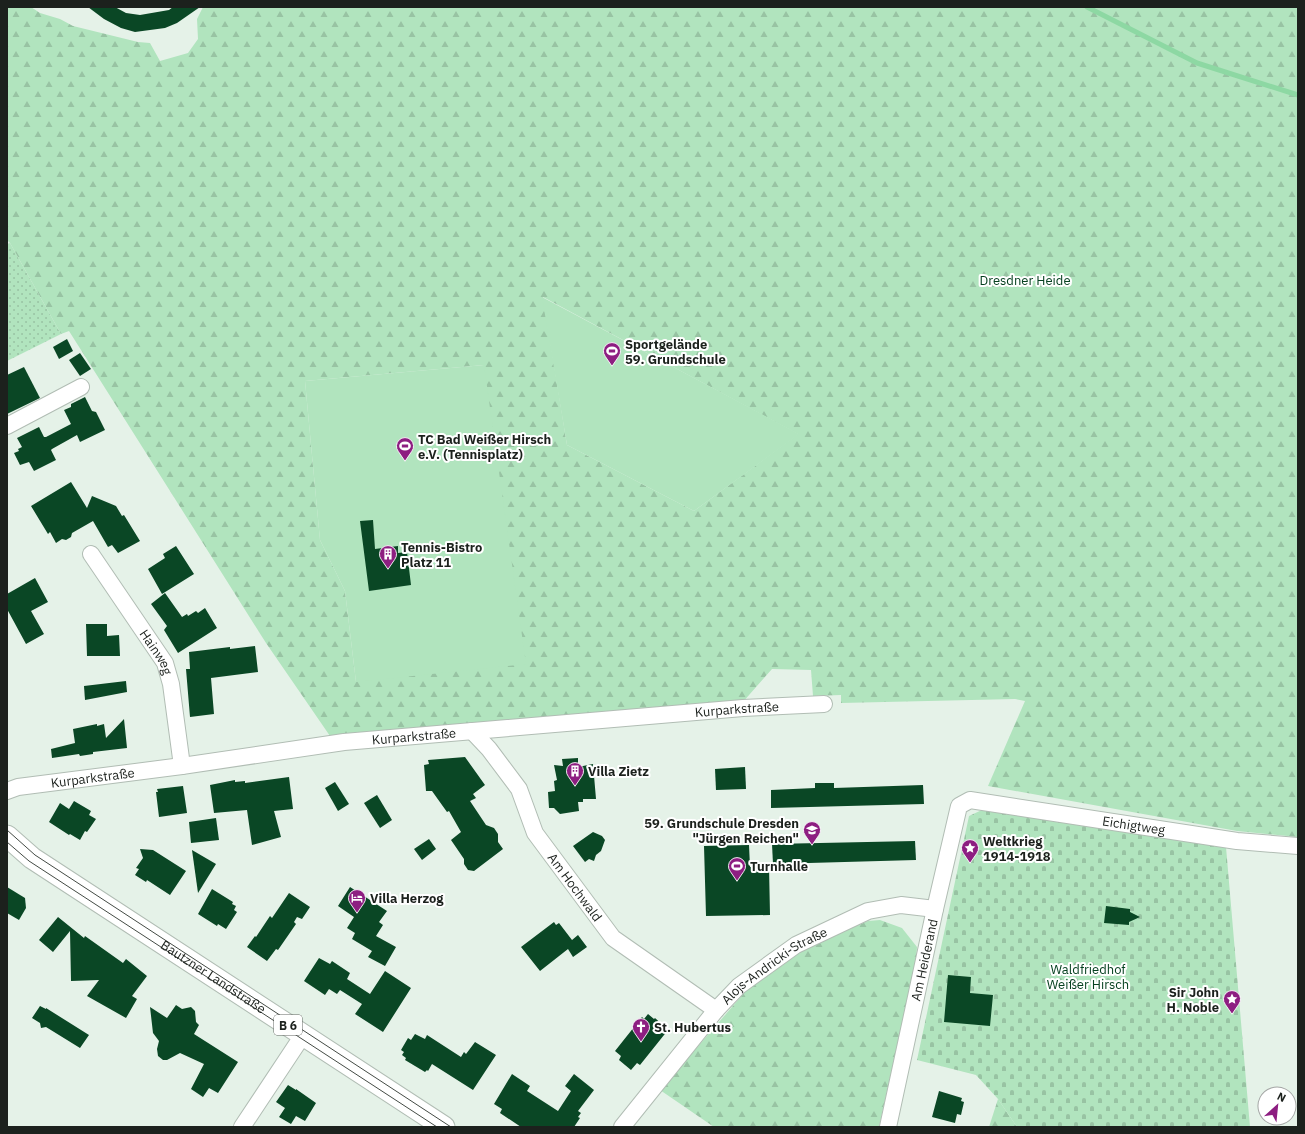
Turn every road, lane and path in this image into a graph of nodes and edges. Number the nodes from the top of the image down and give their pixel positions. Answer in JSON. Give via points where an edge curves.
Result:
{"nodes":[{"id":1,"x":81,"y":387,"type":"dead end"},
{"id":2,"x":7,"y":426,"type":"edge"},
{"id":3,"x":91,"y":554,"type":"dead end"},
{"id":4,"x":824,"y":704,"type":"dead end"},
{"id":5,"x":472,"y":731,"type":"junction"},
{"id":6,"x":182,"y":766,"type":"junction"},
{"id":7,"x":7,"y":791,"type":"edge"},
{"id":8,"x":970,"y":800,"type":"joint"},
{"id":9,"x":7,"y":836,"type":"edge"},
{"id":10,"x":1298,"y":846,"type":"edge"},
{"id":11,"x":935,"y":909,"type":"junction"},
{"id":12,"x":716,"y":1010,"type":"junction"},
{"id":13,"x":303,"y":1035,"type":"junction"},
{"id":14,"x":242,"y":1127,"type":"edge"},
{"id":15,"x":444,"y":1127,"type":"edge"},
{"id":16,"x":622,"y":1127,"type":"edge"},
{"id":17,"x":888,"y":1127,"type":"edge"}],
"edges":[{"from":1,"to":2,"type":"street"},
{"from":3,"to":6,"type":"street","name":"Hainweg","via":[[165,663],[171,684]]},
{"from":4,"to":5,"type":"street","name":"Kurparkstraße","via":[[743,708]]},
{"from":5,"to":6,"type":"street","name":"Kurparkstraße","via":[[344,742]]},
{"from":5,"to":12,"type":"street","name":"Am Hochwald","via":[[519,789],[535,833],[613,938]]},
{"from":6,"to":7,"type":"street","name":"Kurparkstraße","via":[[18,787]]},
{"from":8,"to":10,"type":"street","name":"Eichigtweg","via":[[1237,842]]},
{"from":8,"to":11,"type":"street","name":"Am Heiderand","via":[[959,806]]},
{"from":9,"to":13,"type":"main road","name":"Bautzner Landstraße","number":"B 6","via":[[32,858]]},
{"from":11,"to":12,"type":"street","name":"Alojs-Andricki-Straße","via":[[902,905],[868,911],[833,927],[796,945],[740,986]]},
{"from":11,"to":17,"type":"street","name":"Am Heiderand"},
{"from":12,"to":16,"type":"street","name":"Alojs-Andricki-Straße"},
{"from":13,"to":14,"type":"street"},
{"from":13,"to":15,"type":"main road","name":"Bautzner Landstraße","number":"B 6"}]}
